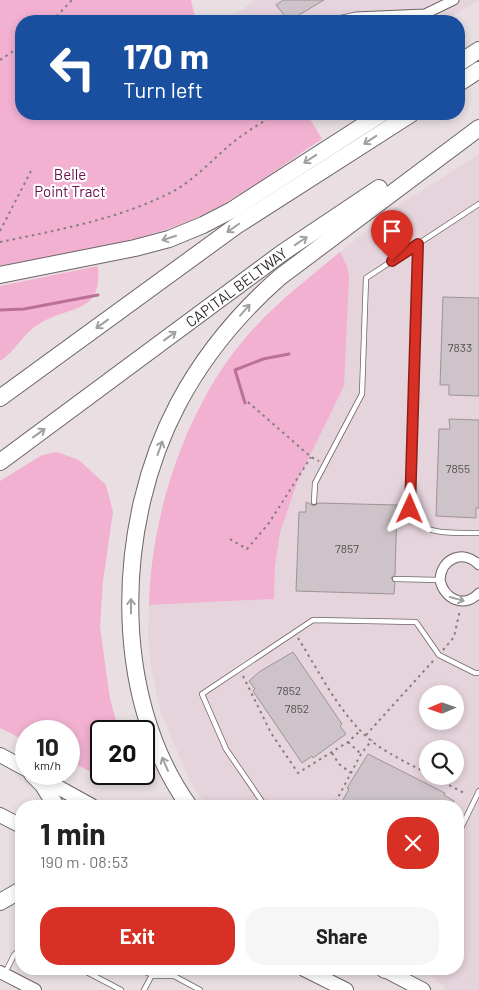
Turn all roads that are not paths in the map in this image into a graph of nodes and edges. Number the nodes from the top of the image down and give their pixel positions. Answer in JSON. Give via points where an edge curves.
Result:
{"nodes":[{"id":1,"x":454,"y":0,"type":"edge"},
{"id":2,"x":418,"y":15,"type":"edge"},
{"id":3,"x":479,"y":50,"type":"edge"},
{"id":4,"x":465,"y":59,"type":"edge"},
{"id":5,"x":479,"y":70,"type":"edge"},
{"id":6,"x":465,"y":79,"type":"edge"},
{"id":7,"x":371,"y":120,"type":"edge"},
{"id":8,"x":401,"y":120,"type":"edge"},
{"id":9,"x":479,"y":124,"type":"edge"},
{"id":10,"x":479,"y":128,"type":"edge"},
{"id":11,"x":479,"y":204,"type":"edge"},
{"id":12,"x":418,"y":244,"type":"junction"},
{"id":13,"x":0,"y":275,"type":"edge"},
{"id":14,"x":0,"y":398,"type":"edge"},
{"id":15,"x":0,"y":462,"type":"edge"},
{"id":16,"x":314,"y":502,"type":"dead end"},
{"id":17,"x":479,"y":533,"type":"edge"},
{"id":18,"x":479,"y":565,"type":"edge"},
{"id":19,"x":395,"y":579,"type":"dead end"},
{"id":20,"x":440,"y":580,"type":"junction"},
{"id":21,"x":479,"y":593,"type":"edge"},
{"id":22,"x":479,"y":673,"type":"edge"},
{"id":23,"x":0,"y":755,"type":"edge"},
{"id":24,"x":15,"y":763,"type":"edge"},
{"id":25,"x":44,"y":785,"type":"edge"},
{"id":26,"x":53,"y":785,"type":"edge"},
{"id":27,"x":479,"y":791,"type":"edge"},
{"id":28,"x":53,"y":800,"type":"edge"},
{"id":29,"x":81,"y":800,"type":"edge"},
{"id":30,"x":185,"y":800,"type":"edge"},
{"id":31,"x":262,"y":800,"type":"edge"},
{"id":32,"x":0,"y":815,"type":"edge"},
{"id":33,"x":464,"y":822,"type":"edge"},
{"id":34,"x":15,"y":823,"type":"edge"},
{"id":35,"x":15,"y":893,"type":"edge"},
{"id":36,"x":0,"y":902,"type":"edge"},
{"id":37,"x":15,"y":954,"type":"edge"},
{"id":38,"x":2,"y":973,"type":"edge"},
{"id":39,"x":92,"y":975,"type":"edge"},
{"id":40,"x":152,"y":975,"type":"joint"},
{"id":41,"x":316,"y":975,"type":"edge"},
{"id":42,"x":395,"y":975,"type":"edge"},
{"id":43,"x":16,"y":986,"type":"edge"},
{"id":44,"x":35,"y":990,"type":"edge"},
{"id":45,"x":121,"y":990,"type":"edge"},
{"id":46,"x":144,"y":990,"type":"edge"},
{"id":47,"x":200,"y":990,"type":"edge"},
{"id":48,"x":346,"y":990,"type":"edge"},
{"id":49,"x":423,"y":990,"type":"edge"}],
"edges":[{"from":1,"to":2,"type":"street"},
{"from":3,"to":4,"type":"highway"},
{"from":5,"to":6,"type":"highway"},
{"from":7,"to":13,"type":"highway","one_way":true,"via":[[232,210],[170,239]]},
{"from":8,"to":14,"type":"highway","one_way":true,"via":[[236,226]]},
{"from":15,"to":9,"type":"highway","name":"CAPITAL BELTWAY","one_way":true,"via":[[282,253]]},
{"from":30,"to":10,"type":"highway","one_way":true,"via":[[170,775],[146,716],[133,656],[130,619],[132,558],[139,514],[164,434],[202,365],[254,300],[280,276]]},
{"from":11,"to":12,"type":"lane"},
{"from":12,"to":16,"type":"lane","via":[[366,278],[362,394],[315,482]]},
{"from":12,"to":17,"type":"lane","via":[[410,509],[417,523],[426,529]]},
{"from":18,"to":20,"type":"street","via":[[469,558],[456,557],[445,564]]},
{"from":19,"to":20,"type":"lane"},
{"from":20,"to":21,"type":"street","one_way":true,"via":[[445,593],[456,600],[472,599]]},
{"from":22,"to":31,"type":"lane","via":[[439,655],[416,622],[313,620],[202,694],[226,749]]},
{"from":23,"to":24,"type":"main road"},
{"from":25,"to":28,"type":"highway"},
{"from":26,"to":29,"type":"main road"},
{"from":27,"to":33,"type":"lane"},
{"from":32,"to":34,"type":"main road"},
{"from":35,"to":36,"type":"highway"},
{"from":37,"to":38,"type":"lane"},
{"from":38,"to":43,"type":"street"},
{"from":39,"to":45,"type":"lane"},
{"from":40,"to":46,"type":"lane"},
{"from":40,"to":47,"type":"lane","via":[[174,976]]},
{"from":41,"to":48,"type":"main road"},
{"from":42,"to":49,"type":"main road"},
{"from":43,"to":44,"type":"street"}]}
